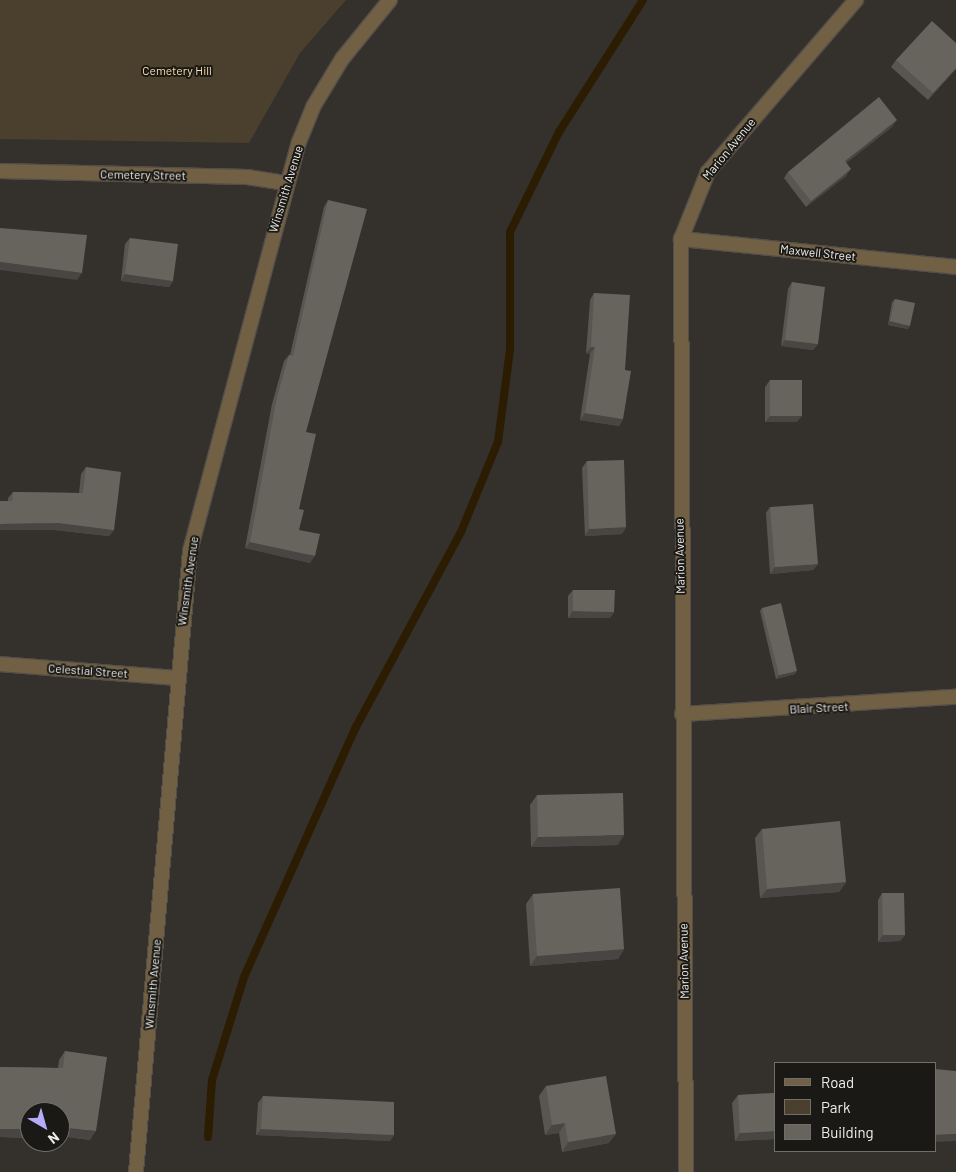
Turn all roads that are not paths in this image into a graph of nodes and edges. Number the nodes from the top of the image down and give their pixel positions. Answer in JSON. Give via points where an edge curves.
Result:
{"nodes":[{"id":1,"x":390,"y":0,"type":"edge"},
{"id":2,"x":856,"y":0,"type":"edge"},
{"id":3,"x":0,"y":171,"type":"edge"},
{"id":4,"x":285,"y":183,"type":"junction"},
{"id":5,"x":681,"y":239,"type":"junction"},
{"id":6,"x":956,"y":267,"type":"edge"},
{"id":7,"x":0,"y":664,"type":"edge"},
{"id":8,"x":176,"y":678,"type":"junction"},
{"id":9,"x":956,"y":697,"type":"edge"},
{"id":10,"x":682,"y":714,"type":"junction"},
{"id":11,"x":136,"y":1172,"type":"edge"},
{"id":12,"x":686,"y":1172,"type":"edge"}],
"edges":[{"from":1,"to":4,"type":"street","name":"Winsmith Avenue","via":[[342,59],[313,107]]},
{"from":2,"to":5,"type":"street","name":"Marion Avenue","via":[[708,172],[696,193]]},
{"from":3,"to":4,"type":"street","name":"Cemetery Street","via":[[247,177]]},
{"from":4,"to":8,"type":"street","name":"Winsmith Avenue","via":[[190,551]]},
{"from":5,"to":6,"type":"street","name":"Maxwell Street"},
{"from":5,"to":10,"type":"street","name":"Marion Avenue"},
{"from":7,"to":8,"type":"street","name":"Celestial Street"},
{"from":8,"to":11,"type":"street","name":"Winsmith Avenue"},
{"from":9,"to":10,"type":"street","name":"Blair Street"},
{"from":10,"to":12,"type":"street","name":"Marion Avenue"}]}
